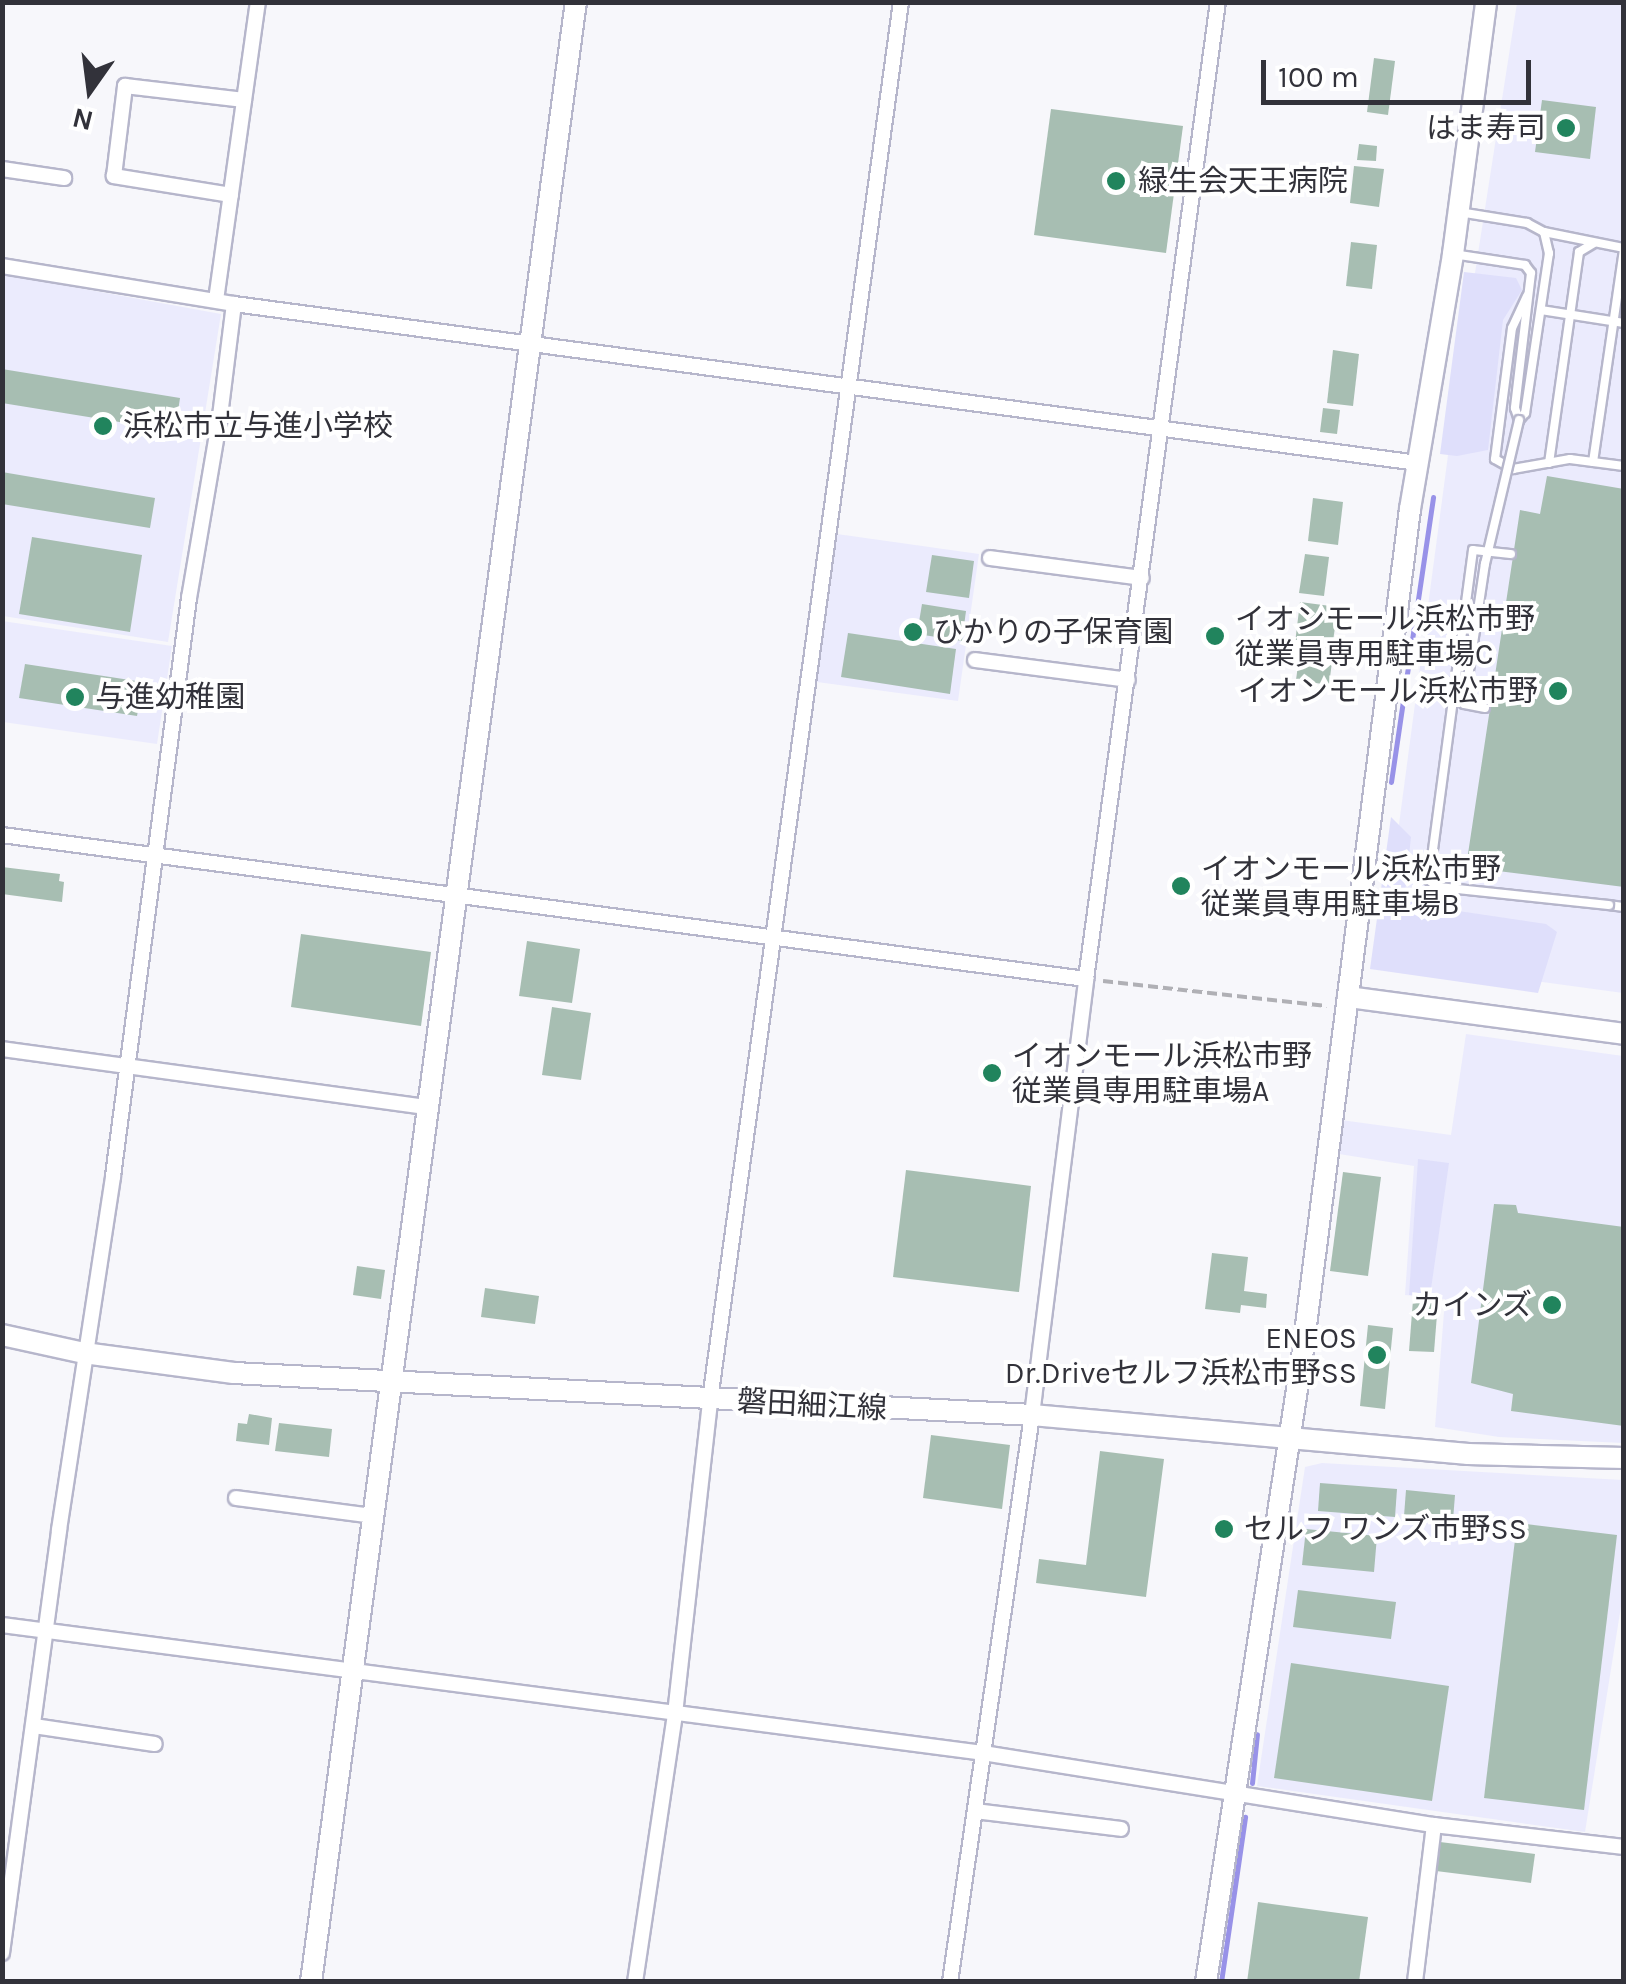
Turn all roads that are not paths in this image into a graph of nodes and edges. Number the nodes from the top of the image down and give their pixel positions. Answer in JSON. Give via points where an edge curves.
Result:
{"nodes":[{"id":1,"x":258,"y":2,"type":"edge"},
{"id":2,"x":576,"y":2,"type":"edge"},
{"id":3,"x":901,"y":2,"type":"edge"},
{"id":4,"x":1218,"y":2,"type":"edge"},
{"id":5,"x":1486,"y":2,"type":"edge"},
{"id":6,"x":244,"y":100,"type":"junction"},
{"id":7,"x":2,"y":170,"type":"edge"},
{"id":8,"x":64,"y":178,"type":"dead end"},
{"id":9,"x":231,"y":195,"type":"junction"},
{"id":10,"x":1459,"y":212,"type":"junction"},
{"id":11,"x":1544,"y":232,"type":"junction"},
{"id":12,"x":1594,"y":244,"type":"junction"},
{"id":13,"x":1624,"y":248,"type":"edge"},
{"id":14,"x":1454,"y":254,"type":"junction"},
{"id":15,"x":2,"y":266,"type":"edge"},
{"id":16,"x":1527,"y":296,"type":"junction"},
{"id":17,"x":216,"y":300,"type":"junction"},
{"id":18,"x":234,"y":304,"type":"junction"},
{"id":19,"x":1541,"y":310,"type":"junction"},
{"id":20,"x":1570,"y":314,"type":"junction"},
{"id":21,"x":1612,"y":321,"type":"junction"},
{"id":22,"x":1624,"y":323,"type":"edge"},
{"id":23,"x":530,"y":342,"type":"junction"},
{"id":24,"x":848,"y":384,"type":"junction"},
{"id":25,"x":1519,"y":420,"type":"junction"},
{"id":26,"x":1161,"y":428,"type":"junction"},
{"id":27,"x":1418,"y":462,"type":"junction"},
{"id":28,"x":1594,"y":462,"type":"junction"},
{"id":29,"x":1550,"y":463,"type":"junction"},
{"id":30,"x":1624,"y":466,"type":"edge"},
{"id":31,"x":1511,"y":554,"type":"dead end"},
{"id":32,"x":990,"y":558,"type":"dead end"},
{"id":33,"x":1142,"y":578,"type":"junction"},
{"id":34,"x":976,"y":660,"type":"dead end"},
{"id":35,"x":1128,"y":680,"type":"junction"},
{"id":36,"x":1485,"y":708,"type":"dead end"},
{"id":37,"x":2,"y":835,"type":"edge"},
{"id":38,"x":154,"y":856,"type":"junction"},
{"id":39,"x":457,"y":893,"type":"junction"},
{"id":40,"x":1624,"y":907,"type":"edge"},
{"id":41,"x":774,"y":936,"type":"junction"},
{"id":42,"x":1086,"y":979,"type":"junction"},
{"id":43,"x":1347,"y":1003,"type":"junction"},
{"id":44,"x":1624,"y":1034,"type":"edge"},
{"id":45,"x":2,"y":1050,"type":"edge"},
{"id":46,"x":126,"y":1066,"type":"junction"},
{"id":47,"x":428,"y":1107,"type":"junction"},
{"id":48,"x":2,"y":1335,"type":"edge"},
{"id":49,"x":84,"y":1354,"type":"junction"},
{"id":50,"x":392,"y":1382,"type":"junction"},
{"id":51,"x":710,"y":1400,"type":"junction"},
{"id":52,"x":1032,"y":1415,"type":"junction"},
{"id":53,"x":1290,"y":1437,"type":"junction"},
{"id":54,"x":1624,"y":1458,"type":"edge"},
{"id":55,"x":236,"y":1498,"type":"dead end"},
{"id":56,"x":374,"y":1516,"type":"junction"},
{"id":57,"x":2,"y":1624,"type":"edge"},
{"id":58,"x":45,"y":1632,"type":"junction"},
{"id":59,"x":353,"y":1672,"type":"junction"},
{"id":60,"x":675,"y":1714,"type":"junction"},
{"id":61,"x":34,"y":1726,"type":"junction"},
{"id":62,"x":155,"y":1744,"type":"dead end"},
{"id":63,"x":983,"y":1753,"type":"junction"},
{"id":64,"x":1233,"y":1790,"type":"junction"},
{"id":65,"x":975,"y":1811,"type":"junction"},
{"id":66,"x":1434,"y":1825,"type":"junction"},
{"id":67,"x":1120,"y":1829,"type":"dead end"},
{"id":68,"x":1624,"y":1848,"type":"edge"},
{"id":69,"x":2,"y":1953,"type":"edge"},
{"id":70,"x":311,"y":1982,"type":"edge"},
{"id":71,"x":635,"y":1982,"type":"edge"},
{"id":72,"x":950,"y":1982,"type":"edge"},
{"id":73,"x":1206,"y":1982,"type":"edge"},
{"id":74,"x":1415,"y":1982,"type":"edge"}],
"edges":[{"from":1,"to":6,"type":"street"},
{"from":2,"to":23,"type":"street"},
{"from":3,"to":24,"type":"street"},
{"from":4,"to":26,"type":"street"},
{"from":5,"to":10,"type":"street"},
{"from":6,"to":9,"type":"street"},
{"from":6,"to":9,"type":"street","via":[[125,86],[114,176]]},
{"from":7,"to":8,"type":"street"},
{"from":9,"to":17,"type":"street"},
{"from":10,"to":11,"type":"lane"},
{"from":10,"to":14,"type":"street"},
{"from":11,"to":12,"type":"lane"},
{"from":11,"to":19,"type":"lane"},
{"from":12,"to":13,"type":"lane"},
{"from":12,"to":20,"type":"lane","via":[[1579,252]]},
{"from":13,"to":21,"type":"lane"},
{"from":14,"to":16,"type":"lane","via":[[1525,265],[1531,273]]},
{"from":14,"to":27,"type":"street"},
{"from":15,"to":17,"type":"street"},
{"from":16,"to":25,"type":"lane"},
{"from":16,"to":29,"type":"lane","via":[[1512,328],[1495,459],[1514,469]]},
{"from":17,"to":18,"type":"street"},
{"from":18,"to":23,"type":"street"},
{"from":18,"to":38,"type":"street"},
{"from":19,"to":20,"type":"lane"},
{"from":19,"to":25,"type":"lane"},
{"from":20,"to":21,"type":"lane"},
{"from":20,"to":29,"type":"lane"},
{"from":21,"to":22,"type":"lane"},
{"from":21,"to":28,"type":"lane"},
{"from":23,"to":24,"type":"street"},
{"from":23,"to":39,"type":"street"},
{"from":24,"to":26,"type":"street"},
{"from":24,"to":41,"type":"street"},
{"from":25,"to":36,"type":"lane","bridge":true,"via":[[1485,564],[1464,704]]},
{"from":26,"to":27,"type":"street"},
{"from":26,"to":33,"type":"street"},
{"from":27,"to":43,"type":"street"},
{"from":28,"to":29,"type":"lane"},
{"from":28,"to":30,"type":"lane"},
{"from":31,"to":40,"type":"lane","bridge":true,"via":[[1473,550],[1429,880],[1438,887]]},
{"from":32,"to":33,"type":"street"},
{"from":33,"to":35,"type":"street"},
{"from":34,"to":35,"type":"street"},
{"from":35,"to":42,"type":"street"},
{"from":37,"to":38,"type":"street"},
{"from":38,"to":39,"type":"street"},
{"from":38,"to":46,"type":"street"},
{"from":39,"to":41,"type":"street"},
{"from":39,"to":47,"type":"street"},
{"from":41,"to":42,"type":"street"},
{"from":41,"to":51,"type":"street"},
{"from":42,"to":52,"type":"street"},
{"from":43,"to":44,"type":"street"},
{"from":43,"to":53,"type":"street"},
{"from":45,"to":46,"type":"street"},
{"from":46,"to":47,"type":"street"},
{"from":46,"to":49,"type":"street"},
{"from":47,"to":50,"type":"street"},
{"from":48,"to":49,"type":"street","name":"磐田細江線"},
{"from":49,"to":50,"type":"street","name":"磐田細江線","via":[[234,1373]]},
{"from":49,"to":58,"type":"street"},
{"from":50,"to":51,"type":"street","name":"磐田細江線"},
{"from":50,"to":56,"type":"street"},
{"from":51,"to":52,"type":"street","name":"磐田細江線"},
{"from":51,"to":60,"type":"street"},
{"from":52,"to":53,"type":"street","name":"磐田細江線"},
{"from":52,"to":63,"type":"street"},
{"from":53,"to":54,"type":"street","name":"磐田細江線","via":[[1468,1454]]},
{"from":53,"to":64,"type":"street"},
{"from":55,"to":56,"type":"street"},
{"from":56,"to":59,"type":"street"},
{"from":57,"to":58,"type":"street"},
{"from":58,"to":59,"type":"street"},
{"from":58,"to":61,"type":"street"},
{"from":59,"to":60,"type":"street"},
{"from":59,"to":70,"type":"street"},
{"from":60,"to":63,"type":"street"},
{"from":60,"to":71,"type":"street"},
{"from":61,"to":62,"type":"street"},
{"from":61,"to":69,"type":"street"},
{"from":63,"to":64,"type":"street"},
{"from":63,"to":65,"type":"street"},
{"from":64,"to":66,"type":"street"},
{"from":64,"to":73,"type":"street"},
{"from":65,"to":67,"type":"street"},
{"from":65,"to":72,"type":"street"},
{"from":66,"to":68,"type":"street"},
{"from":66,"to":74,"type":"street"}]}
